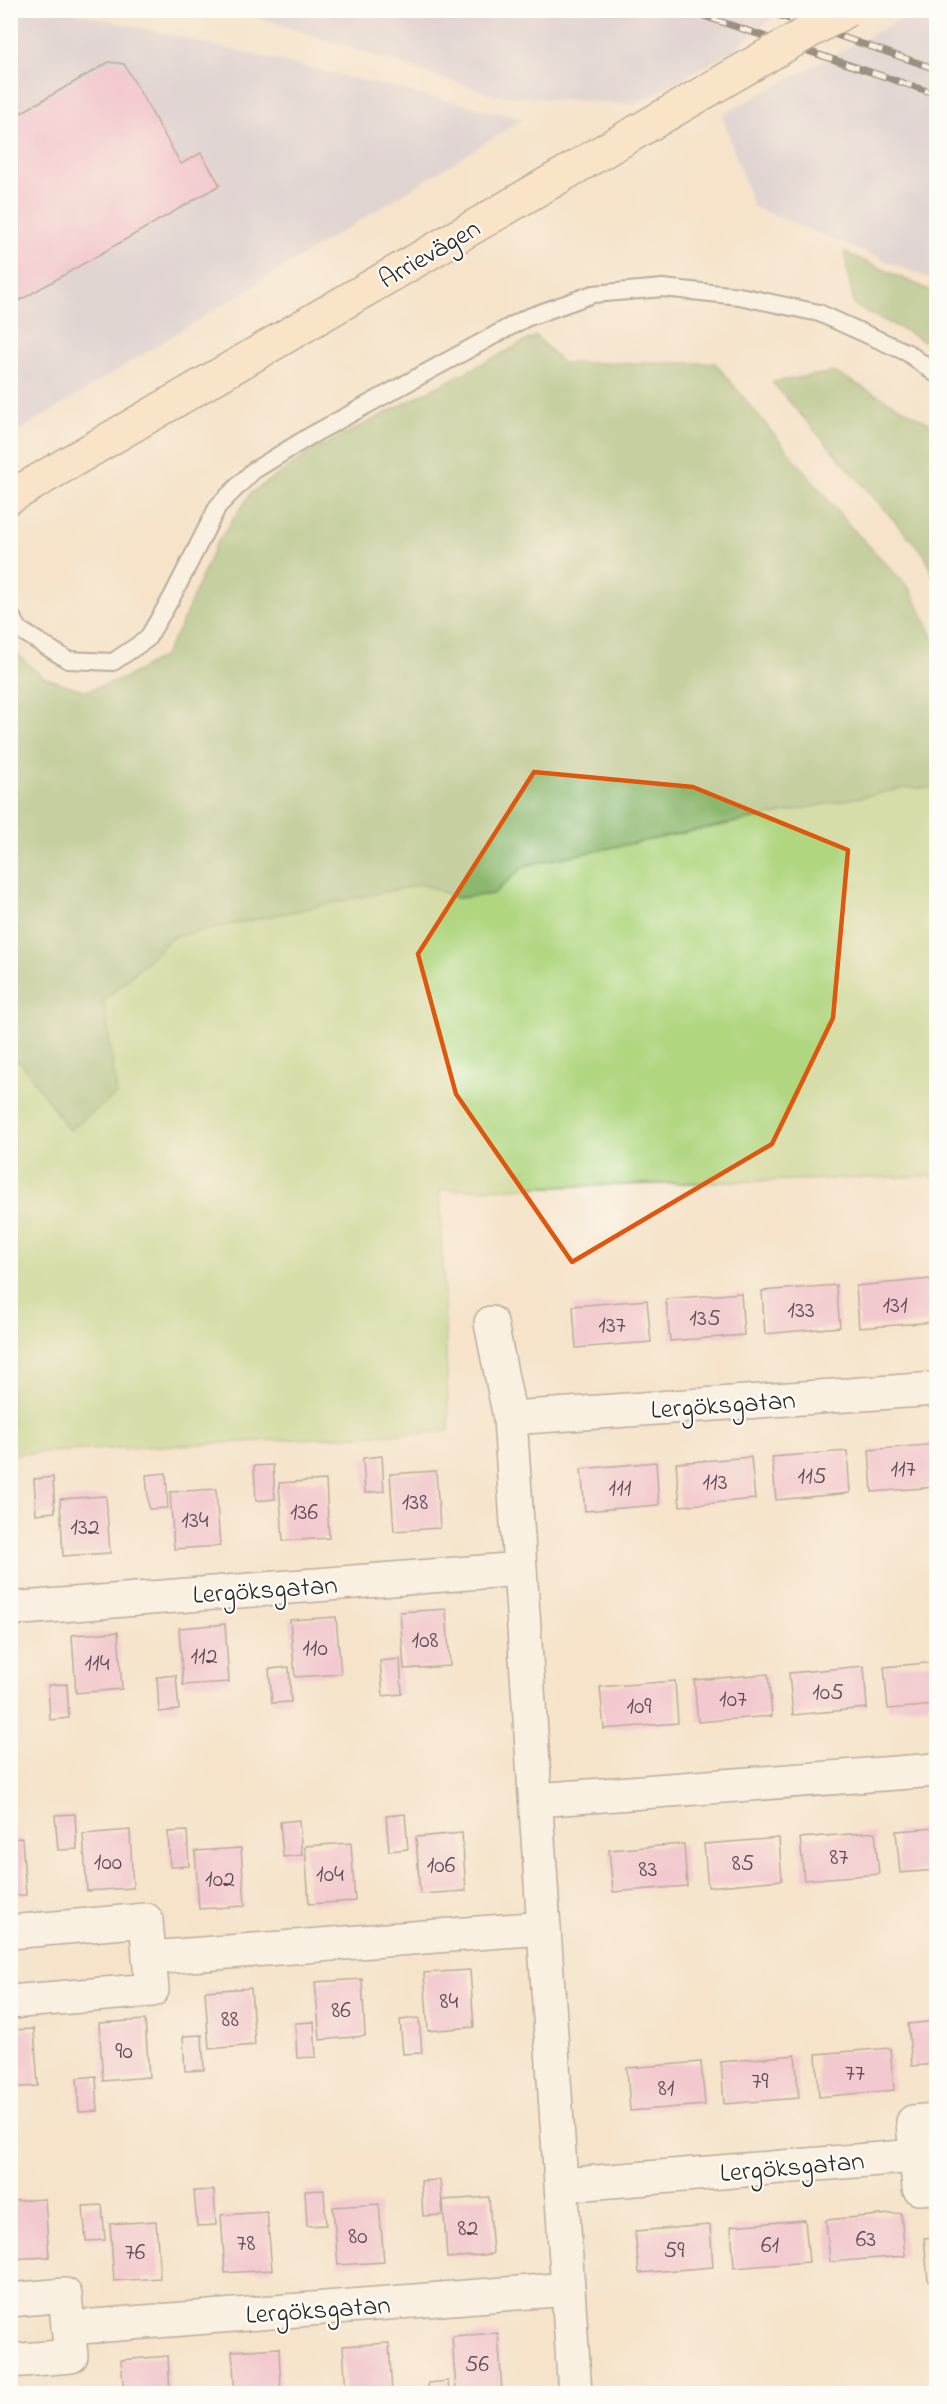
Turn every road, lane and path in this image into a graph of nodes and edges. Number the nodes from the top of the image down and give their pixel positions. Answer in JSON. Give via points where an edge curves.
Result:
{"nodes":[{"id":1,"x":847,"y":10,"type":"edge"},
{"id":2,"x":936,"y":374,"type":"edge"},
{"id":3,"x":10,"y":497,"type":"edge"},
{"id":4,"x":10,"y":615,"type":"edge"},
{"id":5,"x":491,"y":1323,"type":"dead end"},
{"id":6,"x":936,"y":1389,"type":"edge"},
{"id":7,"x":510,"y":1418,"type":"junction"},
{"id":8,"x":520,"y":1569,"type":"junction"},
{"id":9,"x":10,"y":1609,"type":"edge"},
{"id":10,"x":936,"y":1770,"type":"edge"},
{"id":11,"x":536,"y":1800,"type":"junction"},
{"id":12,"x":544,"y":1928,"type":"junction"},
{"id":13,"x":10,"y":1932,"type":"edge"},
{"id":14,"x":149,"y":1958,"type":"junction"},
{"id":15,"x":10,"y":2002,"type":"edge"},
{"id":16,"x":936,"y":2120,"type":"edge"},
{"id":17,"x":916,"y":2156,"type":"junction"},
{"id":18,"x":561,"y":2185,"type":"junction"},
{"id":19,"x":936,"y":2187,"type":"edge"},
{"id":20,"x":568,"y":2289,"type":"junction"},
{"id":21,"x":10,"y":2300,"type":"edge"},
{"id":22,"x":68,"y":2328,"type":"junction"},
{"id":23,"x":10,"y":2361,"type":"edge"},
{"id":24,"x":575,"y":2394,"type":"edge"}],
"edges":[{"from":1,"to":3,"type":"main road","name":"Arrievägen","bridge":true},
{"from":2,"to":4,"type":"lane","via":[[908,353],[819,313],[739,296],[663,288],[593,294],[526,318],[253,471],[218,506],[147,639],[113,662],[68,660],[20,630]]},
{"from":5,"to":7,"type":"street"},
{"from":6,"to":7,"type":"street","name":"Lergöksgatan"},
{"from":7,"to":8,"type":"street"},
{"from":8,"to":9,"type":"street","name":"Lergöksgatan"},
{"from":8,"to":11,"type":"street"},
{"from":10,"to":11,"type":"street"},
{"from":11,"to":12,"type":"street"},
{"from":12,"to":14,"type":"street"},
{"from":12,"to":18,"type":"street"},
{"from":13,"to":14,"type":"street","via":[[146,1920]]},
{"from":14,"to":15,"type":"street","via":[[152,1990]]},
{"from":16,"to":17,"type":"street","via":[[913,2122]]},
{"from":17,"to":18,"type":"street","name":"Lergöksgatan"},
{"from":17,"to":19,"type":"street","via":[[919,2188]]},
{"from":18,"to":20,"type":"street"},
{"from":20,"to":22,"type":"street","name":"Lergöksgatan"},
{"from":20,"to":24,"type":"street"},
{"from":21,"to":22,"type":"street","via":[[65,2295]]},
{"from":22,"to":23,"type":"street","via":[[71,2356]]}]}
